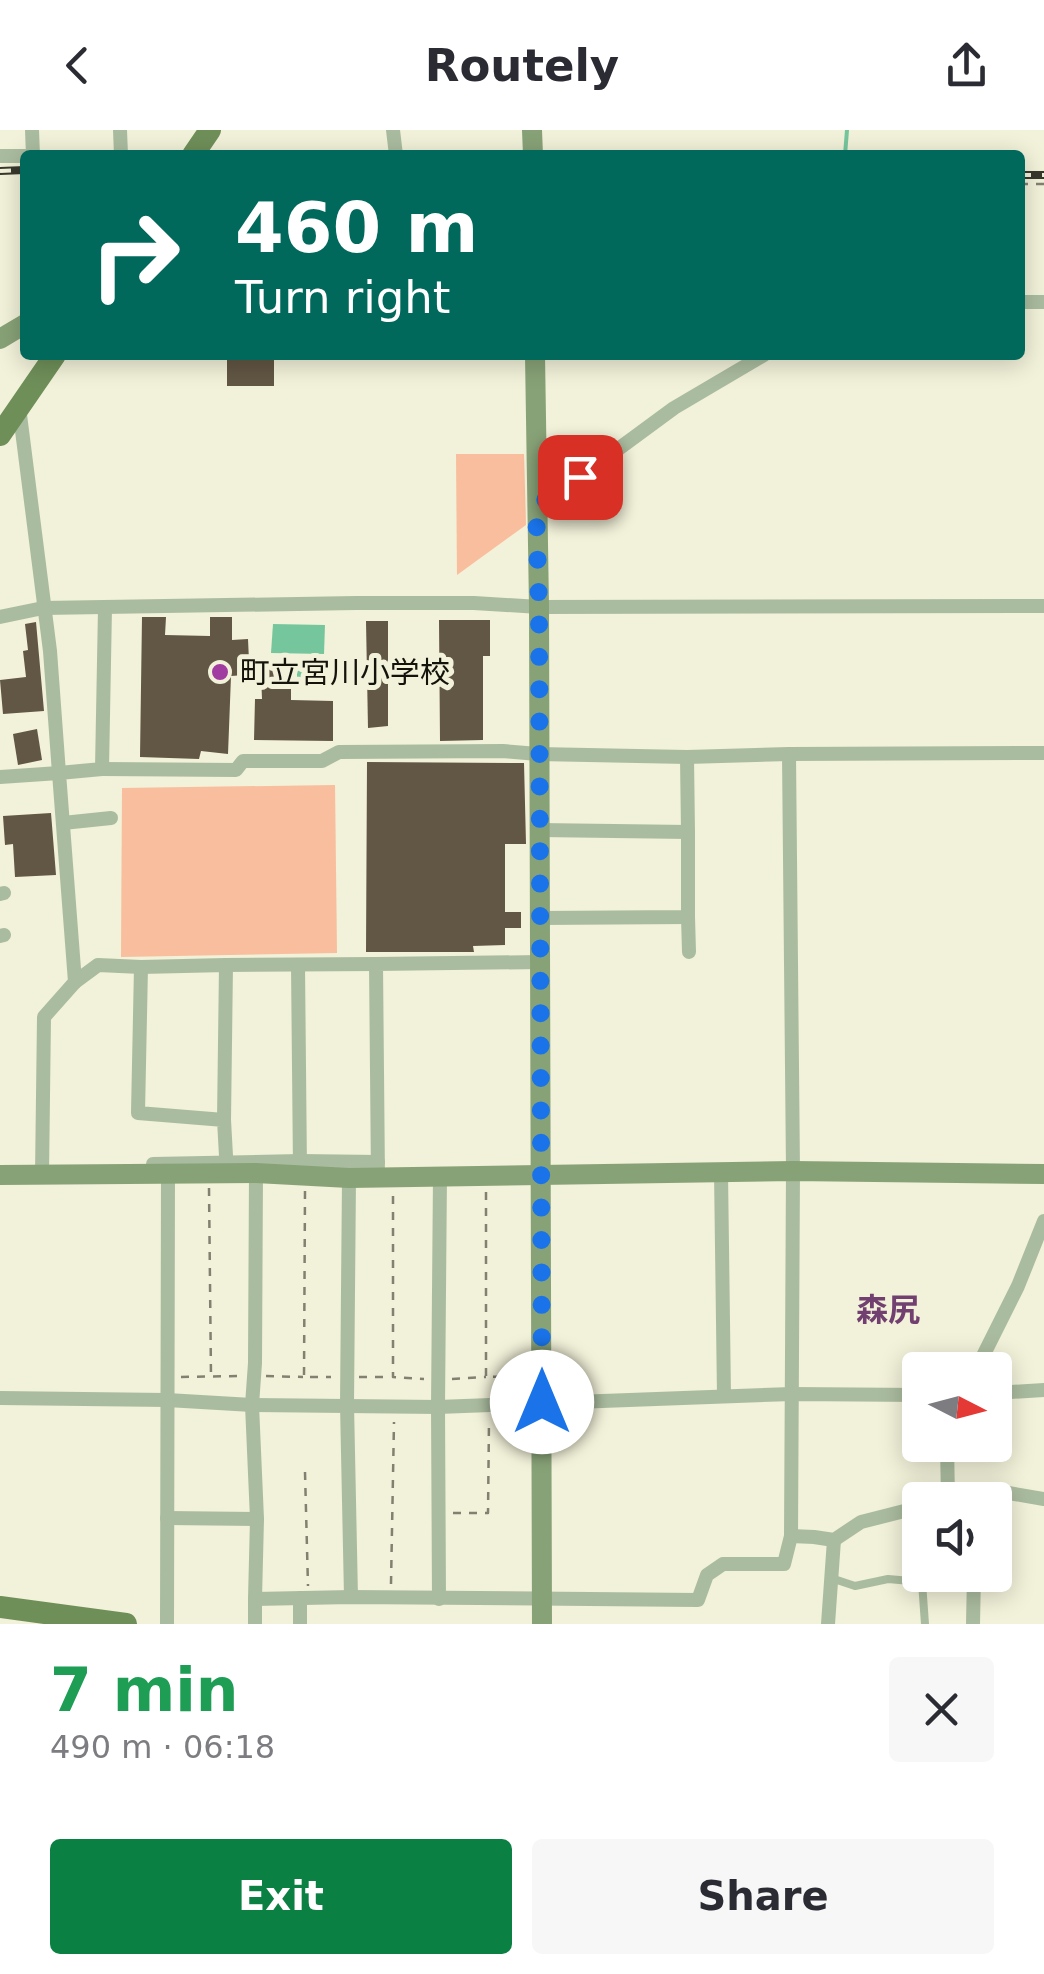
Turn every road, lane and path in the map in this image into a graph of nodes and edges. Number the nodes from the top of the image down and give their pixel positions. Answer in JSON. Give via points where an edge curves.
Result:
{"nodes":[{"id":1,"x":51,"y":360,"type":"edge"},
{"id":2,"x":534,"y":360,"type":"edge"},
{"id":3,"x":756,"y":360,"type":"edge"},
{"id":4,"x":19,"y":406,"type":"junction"},
{"id":5,"x":0,"y":434,"type":"edge"},
{"id":6,"x":536,"y":506,"type":"junction"},
{"id":7,"x":1044,"y":606,"type":"edge"},
{"id":8,"x":539,"y":607,"type":"junction"},
{"id":9,"x":43,"y":608,"type":"junction"},
{"id":10,"x":105,"y":608,"type":"junction"},
{"id":11,"x":0,"y":617,"type":"edge"},
{"id":12,"x":538,"y":754,"type":"junction"},
{"id":13,"x":789,"y":754,"type":"junction"},
{"id":14,"x":1044,"y":754,"type":"edge"},
{"id":15,"x":687,"y":757,"type":"junction"},
{"id":16,"x":102,"y":769,"type":"junction"},
{"id":17,"x":59,"y":774,"type":"junction"},
{"id":18,"x":0,"y":777,"type":"edge"},
{"id":19,"x":111,"y":818,"type":"dead end"},
{"id":20,"x":63,"y":823,"type":"junction"},
{"id":21,"x":539,"y":830,"type":"junction"},
{"id":22,"x":688,"y":832,"type":"junction"},
{"id":23,"x":688,"y":917,"type":"junction"},
{"id":24,"x":539,"y":918,"type":"junction"},
{"id":25,"x":689,"y":952,"type":"dead end"},
{"id":26,"x":540,"y":962,"type":"junction"},
{"id":27,"x":226,"y":964,"type":"junction"},
{"id":28,"x":376,"y":964,"type":"junction"},
{"id":29,"x":298,"y":965,"type":"junction"},
{"id":30,"x":140,"y":966,"type":"junction"},
{"id":31,"x":76,"y":982,"type":"junction"},
{"id":32,"x":224,"y":1120,"type":"junction"},
{"id":33,"x":221,"y":1170,"type":"junction"},
{"id":34,"x":302,"y":1171,"type":"junction"},
{"id":35,"x":794,"y":1171,"type":"junction"},
{"id":36,"x":383,"y":1172,"type":"junction"},
{"id":37,"x":722,"y":1172,"type":"junction"},
{"id":38,"x":256,"y":1174,"type":"junction"},
{"id":39,"x":1044,"y":1174,"type":"edge"},
{"id":40,"x":486,"y":1175,"type":"junction"},
{"id":41,"x":541,"y":1175,"type":"junction"},
{"id":42,"x":0,"y":1176,"type":"edge"},
{"id":43,"x":42,"y":1176,"type":"junction"},
{"id":44,"x":160,"y":1176,"type":"junction"},
{"id":45,"x":440,"y":1176,"type":"junction"},
{"id":46,"x":349,"y":1178,"type":"junction"},
{"id":47,"x":1044,"y":1220,"type":"edge"},
{"id":48,"x":985,"y":1352,"type":"edge"},
{"id":49,"x":254,"y":1376,"type":"junction"},
{"id":50,"x":304,"y":1376,"type":"junction"},
{"id":51,"x":348,"y":1376,"type":"junction"},
{"id":52,"x":542,"y":1376,"type":"junction"},
{"id":53,"x":211,"y":1377,"type":"junction"},
{"id":54,"x":393,"y":1377,"type":"junction"},
{"id":55,"x":167,"y":1378,"type":"junction"},
{"id":56,"x":486,"y":1378,"type":"junction"},
{"id":57,"x":438,"y":1380,"type":"junction"},
{"id":58,"x":1044,"y":1390,"type":"edge"},
{"id":59,"x":1012,"y":1392,"type":"edge"},
{"id":60,"x":792,"y":1394,"type":"junction"},
{"id":61,"x":902,"y":1395,"type":"edge"},
{"id":62,"x":724,"y":1396,"type":"junction"},
{"id":63,"x":0,"y":1398,"type":"edge"},
{"id":64,"x":167,"y":1400,"type":"junction"},
{"id":65,"x":542,"y":1402,"type":"junction"},
{"id":66,"x":347,"y":1404,"type":"junction"},
{"id":67,"x":489,"y":1404,"type":"junction"},
{"id":68,"x":252,"y":1405,"type":"junction"},
{"id":69,"x":394,"y":1406,"type":"junction"},
{"id":70,"x":438,"y":1406,"type":"junction"},
{"id":71,"x":305,"y":1472,"type":"dead end"},
{"id":72,"x":1012,"y":1493,"type":"edge"},
{"id":73,"x":1044,"y":1498,"type":"edge"},
{"id":74,"x":439,"y":1512,"type":"junction"},
{"id":75,"x":902,"y":1512,"type":"edge"},
{"id":76,"x":167,"y":1518,"type":"junction"},
{"id":77,"x":256,"y":1519,"type":"junction"},
{"id":78,"x":792,"y":1536,"type":"junction"},
{"id":79,"x":834,"y":1540,"type":"junction"},
{"id":80,"x":831,"y":1578,"type":"junction"},
{"id":81,"x":902,"y":1579,"type":"edge"},
{"id":82,"x":923,"y":1592,"type":"edge"},
{"id":83,"x":974,"y":1592,"type":"edge"},
{"id":84,"x":351,"y":1597,"type":"junction"},
{"id":85,"x":304,"y":1598,"type":"junction"},
{"id":86,"x":391,"y":1598,"type":"junction"},
{"id":87,"x":254,"y":1599,"type":"junction"},
{"id":88,"x":439,"y":1599,"type":"junction"},
{"id":89,"x":542,"y":1599,"type":"junction"},
{"id":90,"x":0,"y":1607,"type":"edge"},
{"id":91,"x":126,"y":1624,"type":"edge"},
{"id":92,"x":167,"y":1624,"type":"edge"},
{"id":93,"x":255,"y":1624,"type":"edge"},
{"id":94,"x":300,"y":1624,"type":"edge"},
{"id":95,"x":542,"y":1624,"type":"edge"},
{"id":96,"x":828,"y":1624,"type":"edge"},
{"id":97,"x":924,"y":1624,"type":"edge"},
{"id":98,"x":973,"y":1624,"type":"edge"}],
"edges":[{"from":1,"to":4,"type":"main road"},
{"from":2,"to":6,"type":"street"},
{"from":3,"to":6,"type":"street","via":[[674,408]]},
{"from":4,"to":5,"type":"main road"},
{"from":4,"to":9,"type":"street"},
{"from":6,"to":8,"type":"street"},
{"from":7,"to":8,"type":"street"},
{"from":8,"to":10,"type":"street"},
{"from":8,"to":12,"type":"street"},
{"from":9,"to":10,"type":"street"},
{"from":9,"to":11,"type":"street"},
{"from":9,"to":17,"type":"street"},
{"from":10,"to":16,"type":"street"},
{"from":12,"to":15,"type":"street"},
{"from":12,"to":16,"type":"street","via":[[339,752],[322,761],[243,761],[236,770]]},
{"from":12,"to":21,"type":"street"},
{"from":13,"to":14,"type":"street"},
{"from":13,"to":15,"type":"street"},
{"from":13,"to":35,"type":"street"},
{"from":15,"to":22,"type":"street"},
{"from":16,"to":17,"type":"street"},
{"from":17,"to":18,"type":"street"},
{"from":17,"to":20,"type":"street"},
{"from":19,"to":20,"type":"street"},
{"from":20,"to":31,"type":"street"},
{"from":21,"to":22,"type":"street"},
{"from":21,"to":24,"type":"street"},
{"from":22,"to":23,"type":"street"},
{"from":23,"to":24,"type":"street"},
{"from":23,"to":25,"type":"street"},
{"from":24,"to":26,"type":"street"},
{"from":26,"to":28,"type":"street"},
{"from":26,"to":41,"type":"street"},
{"from":27,"to":29,"type":"street"},
{"from":27,"to":30,"type":"street"},
{"from":27,"to":32,"type":"street"},
{"from":28,"to":29,"type":"street"},
{"from":28,"to":36,"type":"street"},
{"from":29,"to":34,"type":"street"},
{"from":30,"to":31,"type":"street","via":[[98,965]]},
{"from":30,"to":32,"type":"street","via":[[138,1114]]},
{"from":31,"to":43,"type":"street","via":[[44,1017]]},
{"from":32,"to":33,"type":"street"},
{"from":33,"to":34,"type":"street"},
{"from":33,"to":38,"type":"street"},
{"from":33,"to":44,"type":"street"},
{"from":33,"to":53,"type":"path"},
{"from":34,"to":36,"type":"street"},
{"from":34,"to":38,"type":"street"},
{"from":34,"to":46,"type":"street"},
{"from":34,"to":50,"type":"path"},
{"from":35,"to":37,"type":"street"},
{"from":35,"to":39,"type":"street"},
{"from":35,"to":60,"type":"street"},
{"from":36,"to":45,"type":"street"},
{"from":36,"to":46,"type":"street"},
{"from":36,"to":54,"type":"path"},
{"from":37,"to":41,"type":"street"},
{"from":37,"to":62,"type":"street"},
{"from":38,"to":49,"type":"street"},
{"from":40,"to":41,"type":"street"},
{"from":40,"to":45,"type":"street"},
{"from":40,"to":56,"type":"path"},
{"from":41,"to":52,"type":"street"},
{"from":42,"to":43,"type":"street"},
{"from":43,"to":44,"type":"street"},
{"from":44,"to":55,"type":"street"},
{"from":45,"to":57,"type":"street"},
{"from":46,"to":51,"type":"street"},
{"from":47,"to":48,"type":"street"},
{"from":49,"to":50,"type":"path"},
{"from":49,"to":53,"type":"path"},
{"from":49,"to":68,"type":"street"},
{"from":50,"to":51,"type":"path"},
{"from":51,"to":54,"type":"path"},
{"from":51,"to":66,"type":"street"},
{"from":52,"to":56,"type":"path"},
{"from":52,"to":65,"type":"street"},
{"from":53,"to":55,"type":"path"},
{"from":54,"to":57,"type":"path"},
{"from":55,"to":64,"type":"street"},
{"from":56,"to":57,"type":"path"},
{"from":57,"to":70,"type":"street"},
{"from":58,"to":59,"type":"street"},
{"from":60,"to":61,"type":"street"},
{"from":60,"to":62,"type":"street"},
{"from":60,"to":78,"type":"street"},
{"from":62,"to":65,"type":"street"},
{"from":63,"to":64,"type":"street"},
{"from":64,"to":68,"type":"street"},
{"from":64,"to":76,"type":"street"},
{"from":65,"to":67,"type":"street"},
{"from":65,"to":89,"type":"street"},
{"from":66,"to":68,"type":"street"},
{"from":66,"to":69,"type":"street"},
{"from":66,"to":84,"type":"street"},
{"from":67,"to":70,"type":"street"},
{"from":67,"to":74,"type":"path","via":[[488,1513]]},
{"from":68,"to":77,"type":"street"},
{"from":69,"to":70,"type":"street"},
{"from":69,"to":86,"type":"path"},
{"from":70,"to":74,"type":"street"},
{"from":71,"to":85,"type":"path"},
{"from":72,"to":73,"type":"street"},
{"from":74,"to":88,"type":"street"},
{"from":75,"to":79,"type":"street","via":[[861,1522]]},
{"from":76,"to":77,"type":"street"},
{"from":76,"to":92,"type":"street"},
{"from":77,"to":87,"type":"street"},
{"from":78,"to":79,"type":"street"},
{"from":78,"to":89,"type":"street","via":[[784,1564],[723,1564],[707,1575],[698,1600]]},
{"from":79,"to":80,"type":"street"},
{"from":80,"to":81,"type":"lane","via":[[855,1586]]},
{"from":80,"to":96,"type":"street"},
{"from":82,"to":97,"type":"lane"},
{"from":83,"to":98,"type":"street"},
{"from":84,"to":85,"type":"street"},
{"from":84,"to":86,"type":"street"},
{"from":85,"to":87,"type":"street"},
{"from":85,"to":94,"type":"street"},
{"from":86,"to":88,"type":"street"},
{"from":87,"to":93,"type":"street"},
{"from":88,"to":89,"type":"street"},
{"from":89,"to":95,"type":"street"},
{"from":90,"to":91,"type":"main road"}]}
